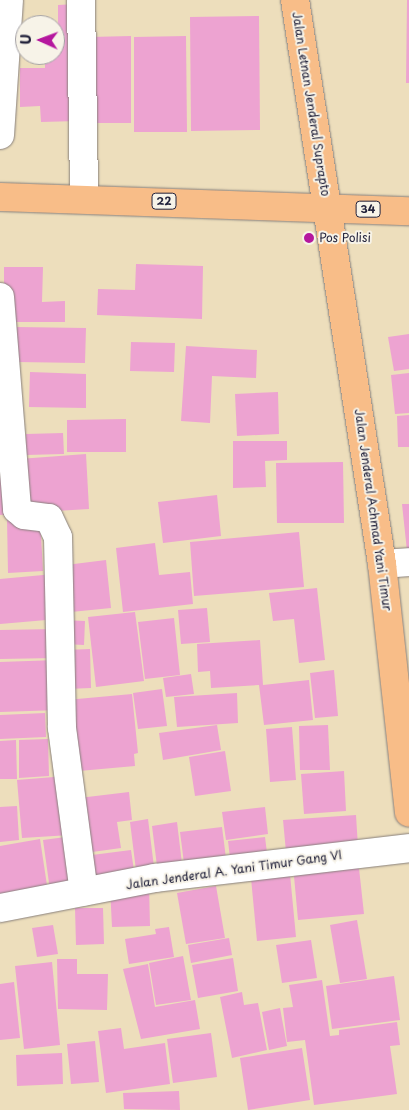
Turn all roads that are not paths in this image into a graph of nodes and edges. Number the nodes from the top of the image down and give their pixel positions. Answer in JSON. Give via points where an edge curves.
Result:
{"nodes":[{"id":1,"x":9,"y":0,"type":"edge"},
{"id":2,"x":80,"y":0,"type":"edge"},
{"id":3,"x":295,"y":0,"type":"edge"},
{"id":4,"x":0,"y":135,"type":"edge"},
{"id":5,"x":0,"y":197,"type":"edge"},
{"id":6,"x":84,"y":199,"type":"junction"},
{"id":7,"x":327,"y":208,"type":"junction"},
{"id":8,"x":409,"y":211,"type":"edge"},
{"id":9,"x":0,"y":297,"type":"edge"},
{"id":10,"x":409,"y":562,"type":"edge"},
{"id":11,"x":382,"y":564,"type":"junction"},
{"id":12,"x":406,"y":760,"type":"edge"},
{"id":13,"x":409,"y":813,"type":"edge"},
{"id":14,"x":409,"y":848,"type":"edge"},
{"id":15,"x":84,"y":892,"type":"junction"},
{"id":16,"x":0,"y":908,"type":"edge"}],
"edges":[{"from":1,"to":4,"type":"street"},
{"from":2,"to":6,"type":"street"},
{"from":3,"to":7,"type":"main road","name":"Jalan Letnan Jenderal Suprapto"},
{"from":5,"to":6,"type":"main road","number":"22"},
{"from":6,"to":7,"type":"main road","number":"22"},
{"from":7,"to":8,"type":"main road","number":"34"},
{"from":7,"to":11,"type":"main road","name":"Jalan Jenderal Achmad Yani Timur"},
{"from":9,"to":15,"type":"street","via":[[17,509],[24,515],[49,518],[58,537],[62,728]]},
{"from":10,"to":11,"type":"street"},
{"from":11,"to":12,"type":"main road","name":"Jalan Jenderal Achmad Yani Timur"},
{"from":12,"to":13,"type":"main road","name":"Jalan Jenderal Achmad Yani Timur"},
{"from":14,"to":15,"type":"street","name":"Jalan Jenderal A. Yani Timur Gang VI","via":[[155,878]]},
{"from":15,"to":16,"type":"street","name":"Jalan Jenderal A. Yani Timur Gang VI"}]}
